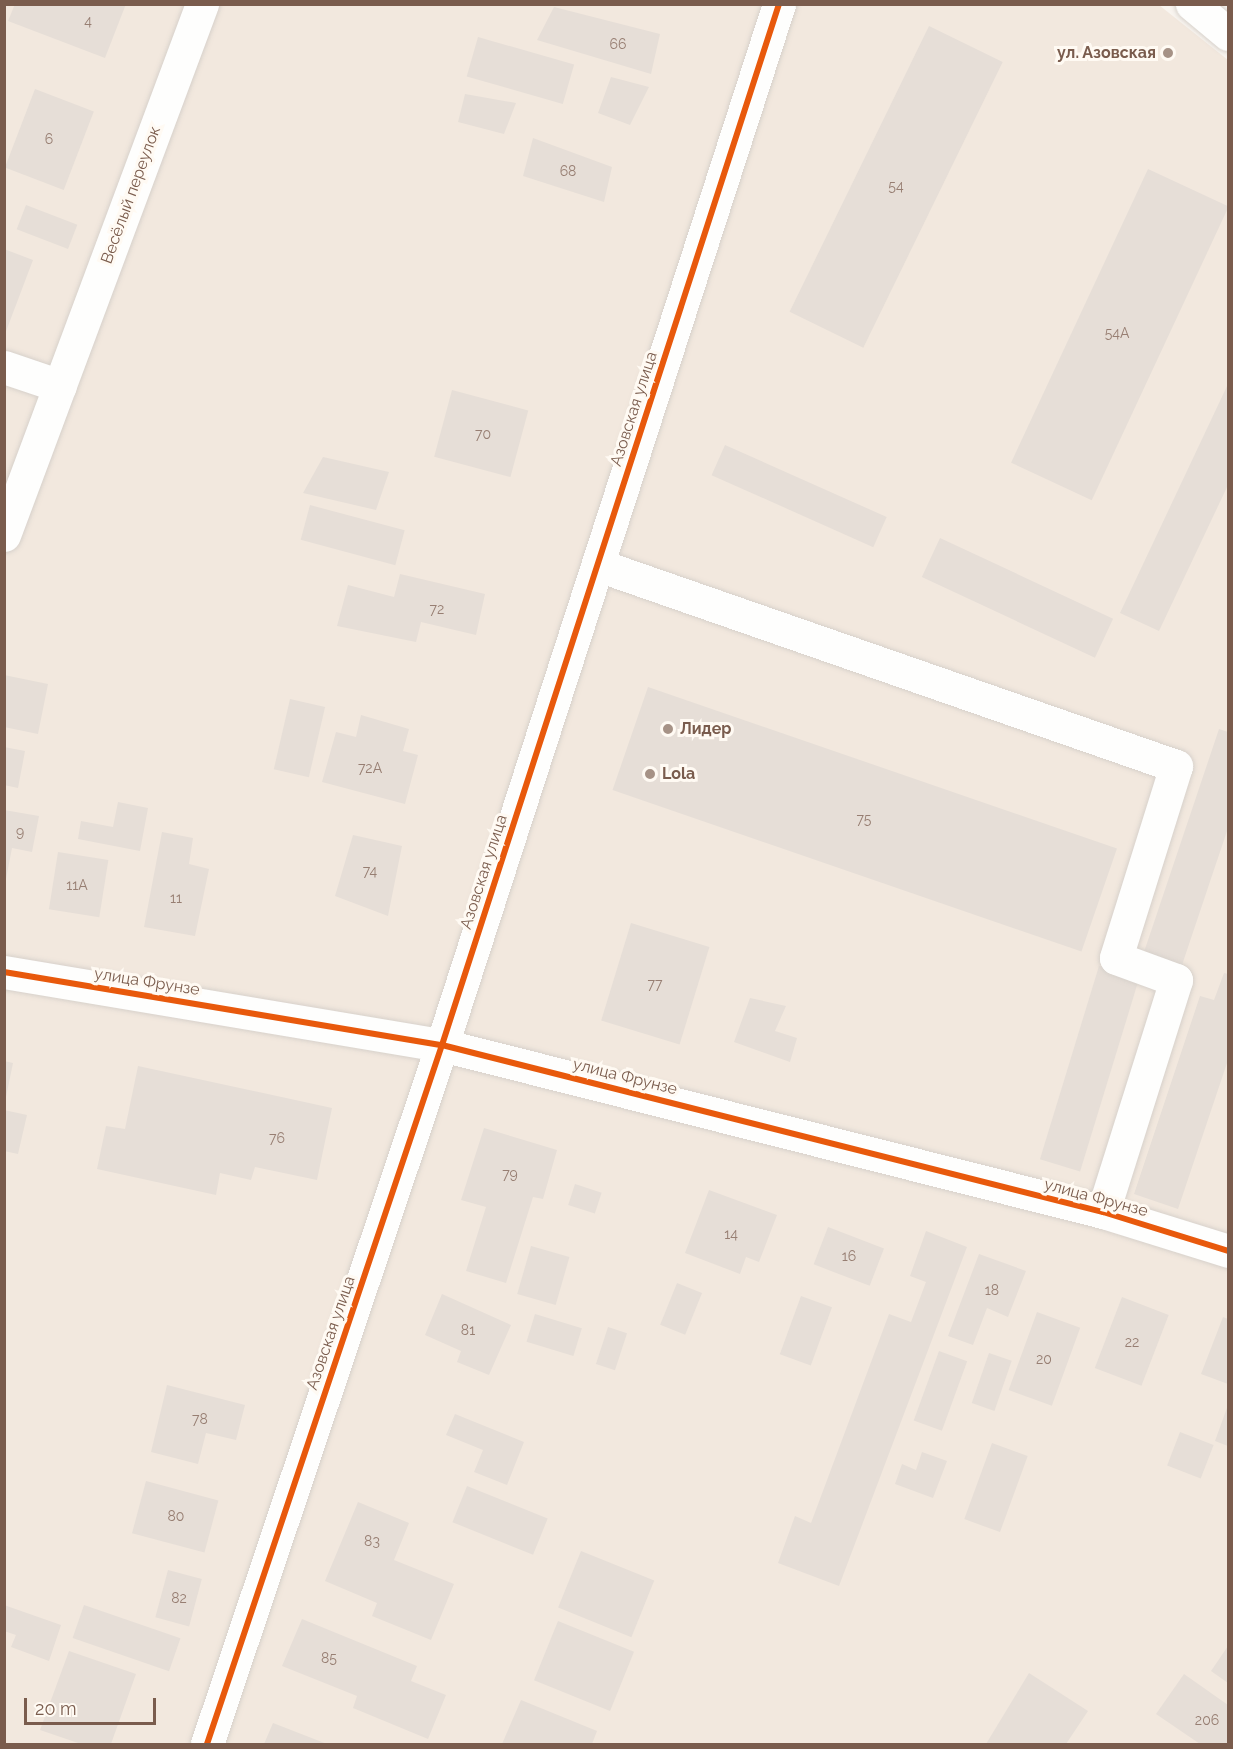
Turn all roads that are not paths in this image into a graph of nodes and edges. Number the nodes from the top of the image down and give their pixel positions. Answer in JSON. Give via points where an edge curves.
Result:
{"nodes":[{"id":1,"x":202,"y":4,"type":"edge"},
{"id":2,"x":779,"y":4,"type":"edge"},
{"id":3,"x":1192,"y":4,"type":"edge"},
{"id":4,"x":1228,"y":34,"type":"edge"},
{"id":5,"x":4,"y":367,"type":"edge"},
{"id":6,"x":60,"y":386,"type":"junction"},
{"id":7,"x":4,"y":536,"type":"edge"},
{"id":8,"x":598,"y":565,"type":"junction"},
{"id":9,"x":4,"y":972,"type":"edge"},
{"id":10,"x":442,"y":1045,"type":"junction"},
{"id":11,"x":1103,"y":1212,"type":"junction"},
{"id":12,"x":1228,"y":1251,"type":"edge"},
{"id":13,"x":207,"y":1744,"type":"edge"}],
"edges":[{"from":1,"to":6,"type":"street","name":"Весёлый переулок"},
{"from":2,"to":8,"type":"street","name":"Азовская улица"},
{"from":3,"to":4,"type":"street"},
{"from":5,"to":6,"type":"street"},
{"from":6,"to":7,"type":"street","name":"Весёлый переулок"},
{"from":8,"to":10,"type":"street","name":"Азовская улица"},
{"from":8,"to":11,"type":"street","via":[[1176,766],[1116,958],[1176,980]]},
{"from":9,"to":10,"type":"street","name":"улица Фрунзе"},
{"from":10,"to":11,"type":"street","name":"улица Фрунзе"},
{"from":10,"to":13,"type":"street","name":"Азовская улица"},
{"from":11,"to":12,"type":"street","name":"улица Фрунзе"}]}
